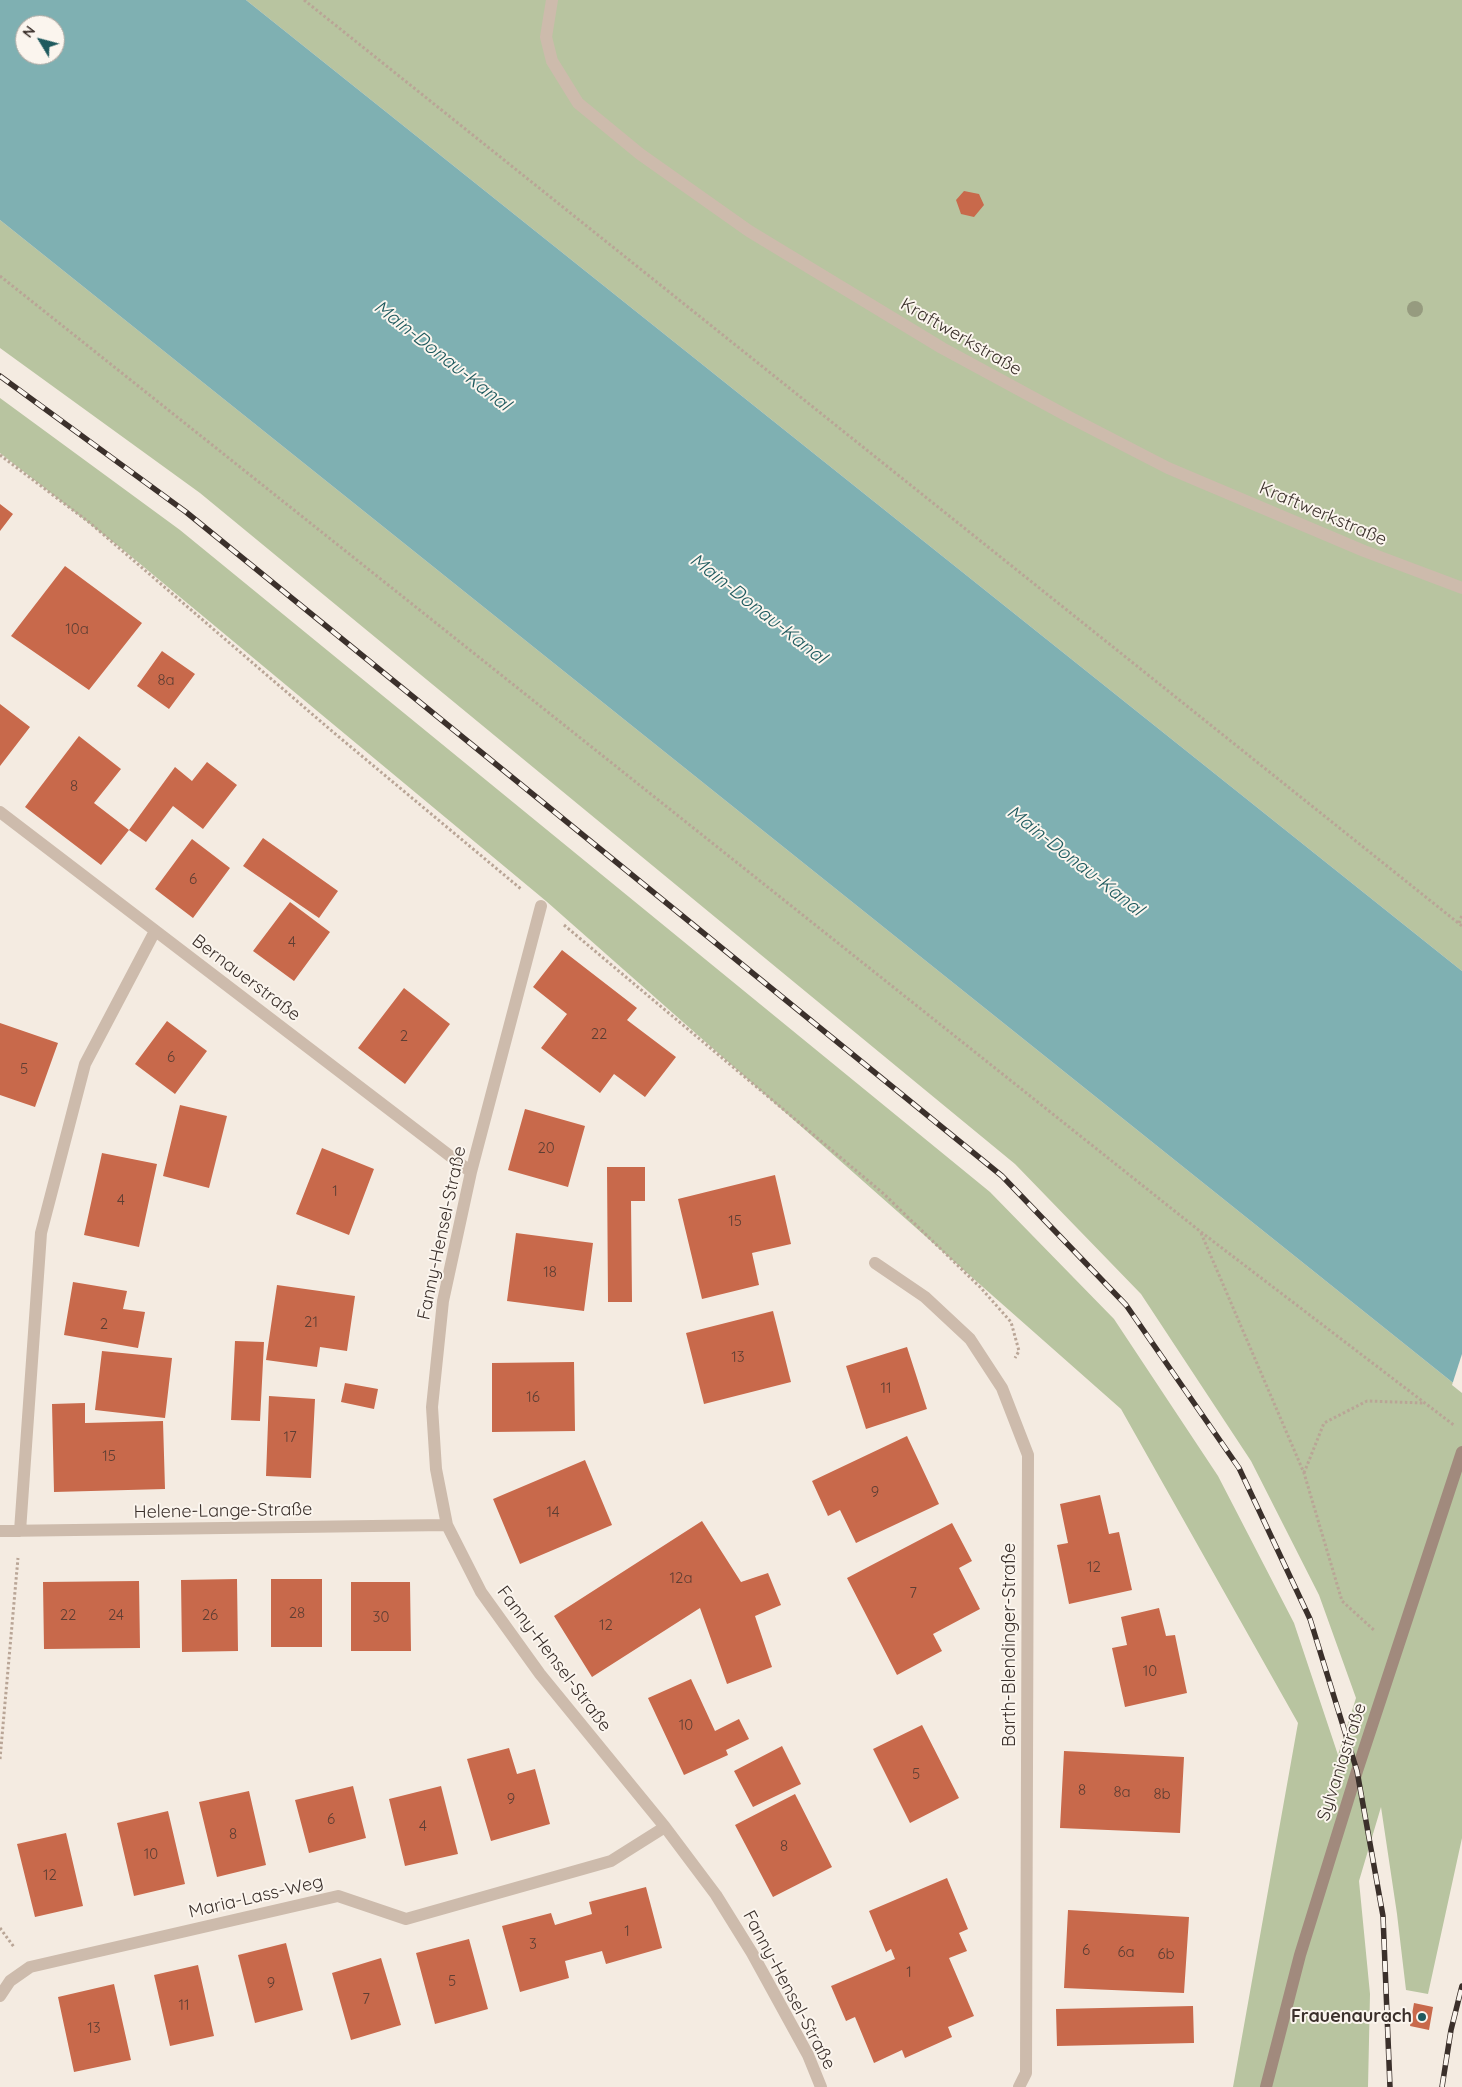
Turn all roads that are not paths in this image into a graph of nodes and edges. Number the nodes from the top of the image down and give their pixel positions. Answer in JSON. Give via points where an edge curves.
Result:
{"nodes":[{"id":1,"x":552,"y":0,"type":"edge"},
{"id":2,"x":1462,"y":588,"type":"edge"},
{"id":3,"x":0,"y":812,"type":"edge"},
{"id":4,"x":542,"y":906,"type":"dead end"},
{"id":5,"x":155,"y":931,"type":"junction"},
{"id":6,"x":471,"y":1172,"type":"junction"},
{"id":7,"x":875,"y":1263,"type":"dead end"},
{"id":8,"x":1462,"y":1452,"type":"edge"},
{"id":9,"x":447,"y":1525,"type":"junction"},
{"id":10,"x":0,"y":1531,"type":"edge"},
{"id":11,"x":20,"y":1531,"type":"junction"},
{"id":12,"x":665,"y":1827,"type":"junction"},
{"id":13,"x":0,"y":1996,"type":"edge"},
{"id":14,"x":821,"y":2087,"type":"edge"},
{"id":15,"x":1019,"y":2087,"type":"edge"},
{"id":16,"x":1266,"y":2087,"type":"edge"}],
"edges":[{"from":1,"to":2,"type":"street","name":"Kraftwerkstraße","via":[[546,37],[552,61],[578,103],[640,154],[749,231],[942,348],[1168,468],[1364,551]]},
{"from":3,"to":5,"type":"street","name":"Bernauerstraße"},
{"from":4,"to":6,"type":"street","name":"Fanny-Hensel-Straße"},
{"from":5,"to":6,"type":"street","name":"Bernauerstraße"},
{"from":5,"to":11,"type":"street","via":[[85,1064],[40,1233]]},
{"from":6,"to":9,"type":"street","name":"Fanny-Hensel-Straße","via":[[443,1301],[432,1407],[436,1469]]},
{"from":7,"to":15,"type":"street","name":"Barth-Blendinger-Straße","via":[[925,1297],[970,1339],[1002,1388],[1028,1455],[1026,2073]]},
{"from":8,"to":16,"type":"street","name":"Sylvaniastraße","via":[[1354,1780],[1300,1955]]},
{"from":9,"to":11,"type":"street","name":"Helene-Lange-Straße"},
{"from":9,"to":12,"type":"street","name":"Fanny-Hensel-Straße","via":[[481,1592],[540,1674]]},
{"from":10,"to":11,"type":"street","name":"Helene-Lange-Straße"},
{"from":12,"to":13,"type":"street","name":"Maria-Lass-Weg","via":[[611,1861],[406,1919],[338,1896],[30,1968],[10,1981]]},
{"from":12,"to":14,"type":"street","name":"Fanny-Hensel-Straße","via":[[716,1895],[752,1953],[808,2055]]}]}
